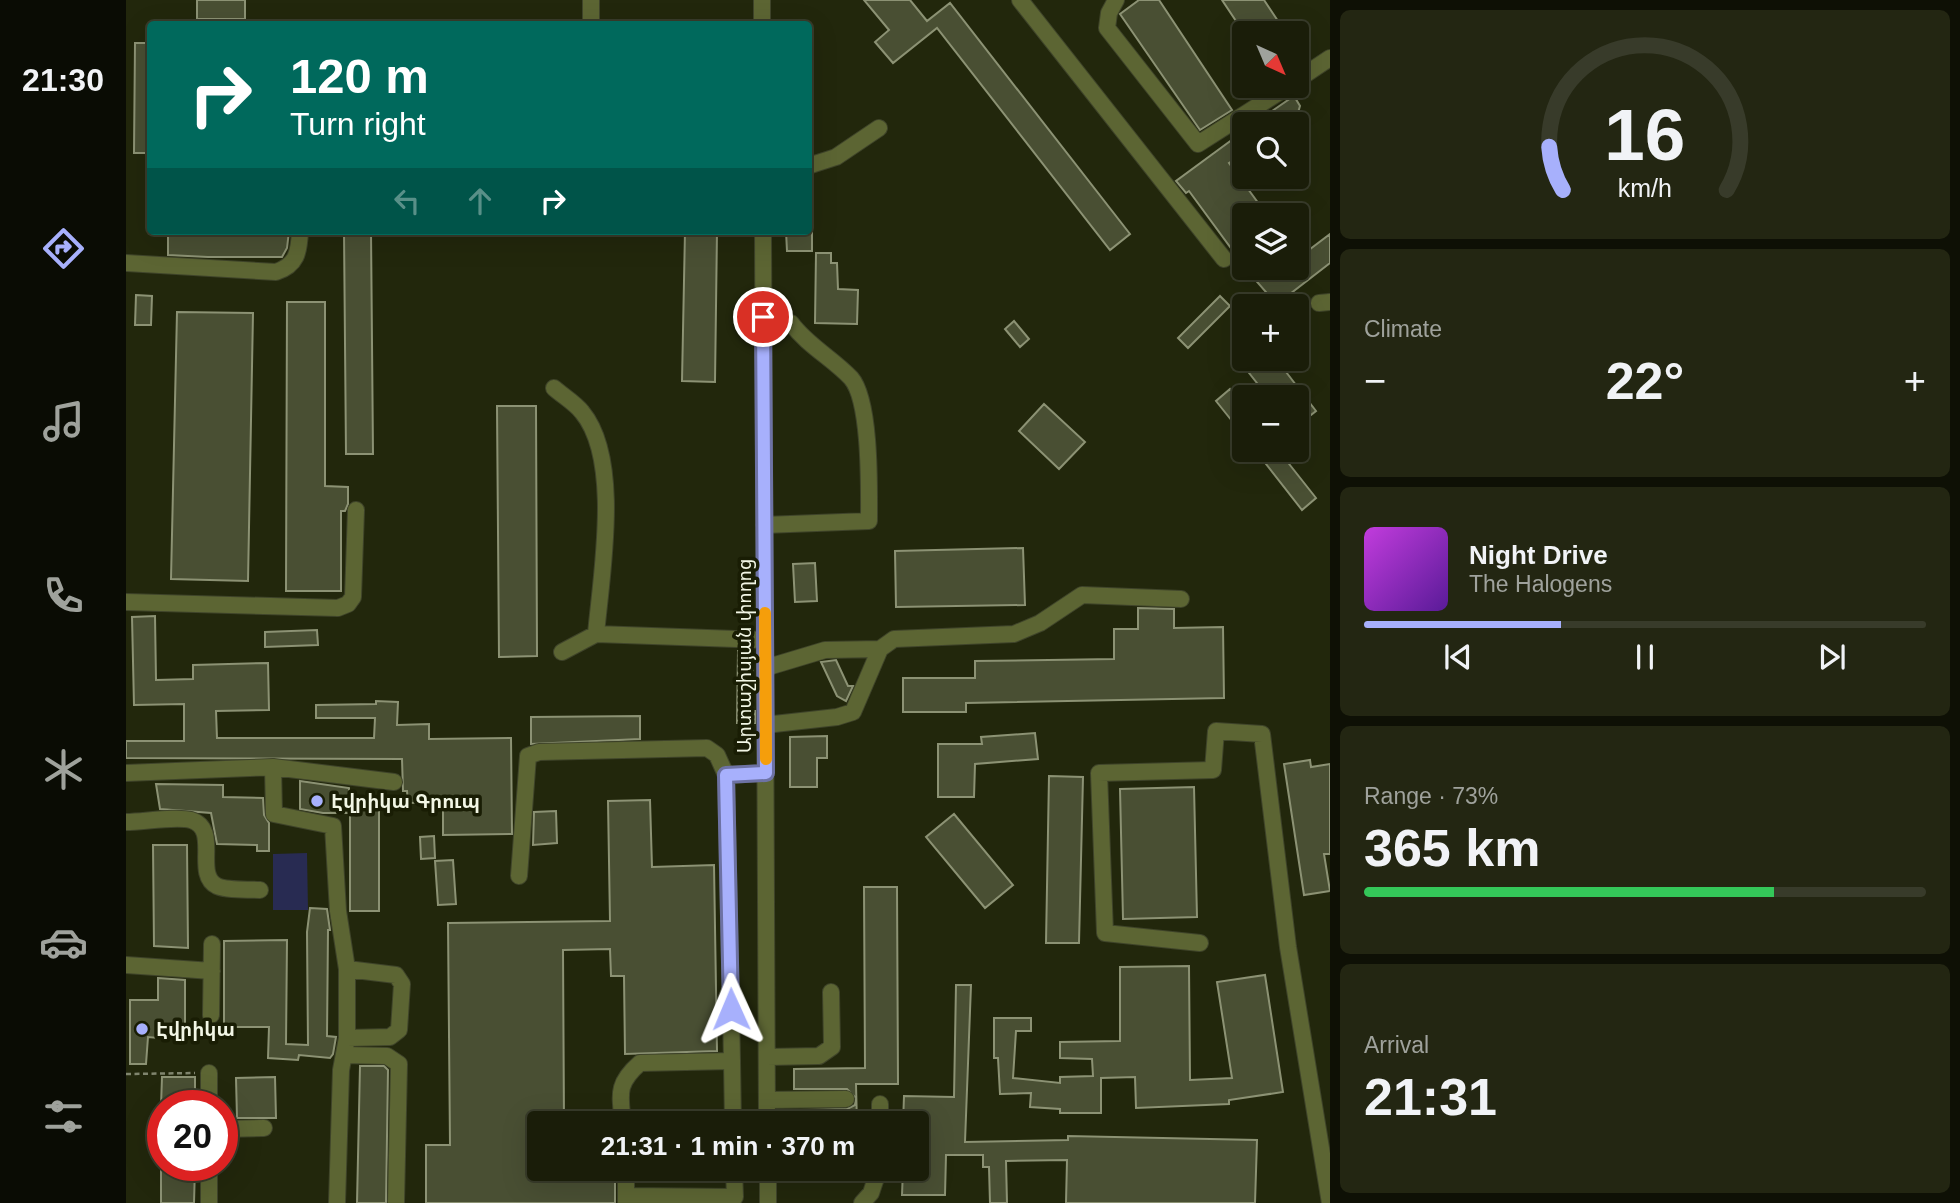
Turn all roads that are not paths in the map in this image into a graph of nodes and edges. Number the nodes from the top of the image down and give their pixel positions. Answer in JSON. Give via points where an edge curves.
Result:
{"nodes":[{"id":1,"x":592,"y":0,"type":"edge"},
{"id":2,"x":762,"y":0,"type":"edge"},
{"id":3,"x":1020,"y":0,"type":"edge"},
{"id":4,"x":1116,"y":0,"type":"edge"},
{"id":5,"x":591,"y":21,"type":"edge"},
{"id":6,"x":762,"y":21,"type":"edge"},
{"id":7,"x":1330,"y":58,"type":"edge"},
{"id":8,"x":1309,"y":72,"type":"edge"},
{"id":9,"x":1270,"y":98,"type":"edge"},
{"id":10,"x":879,"y":128,"type":"dead end"},
{"id":11,"x":812,"y":165,"type":"edge"},
{"id":12,"x":300,"y":235,"type":"edge"},
{"id":13,"x":763,"y":235,"type":"edge"},
{"id":14,"x":1224,"y":259,"type":"dead end"},
{"id":15,"x":126,"y":263,"type":"edge"},
{"id":16,"x":763,"y":317,"type":"junction"},
{"id":17,"x":554,"y":388,"type":"dead end"},
{"id":18,"x":356,"y":510,"type":"dead end"},
{"id":19,"x":764,"y":525,"type":"junction"},
{"id":20,"x":1181,"y":599,"type":"dead end"},
{"id":21,"x":126,"y":602,"type":"edge"},
{"id":22,"x":596,"y":634,"type":"junction"},
{"id":23,"x":765,"y":640,"type":"junction"},
{"id":24,"x":880,"y":649,"type":"junction"},
{"id":25,"x":562,"y":652,"type":"dead end"},
{"id":26,"x":765,"y":668,"type":"junction"},
{"id":27,"x":765,"y":725,"type":"junction"},
{"id":28,"x":273,"y":767,"type":"junction"},
{"id":29,"x":766,"y":773,"type":"junction"},
{"id":30,"x":126,"y":774,"type":"edge"},
{"id":31,"x":726,"y":775,"type":"junction"},
{"id":32,"x":394,"y":782,"type":"dead end"},
{"id":33,"x":126,"y":822,"type":"edge"},
{"id":34,"x":519,"y":876,"type":"dead end"},
{"id":35,"x":260,"y":890,"type":"dead end"},
{"id":36,"x":1200,"y":943,"type":"dead end"},
{"id":37,"x":212,"y":944,"type":"dead end"},
{"id":38,"x":126,"y":965,"type":"edge"},
{"id":39,"x":347,"y":969,"type":"junction"},
{"id":40,"x":212,"y":971,"type":"junction"},
{"id":41,"x":831,"y":992,"type":"dead end"},
{"id":42,"x":211,"y":1015,"type":"dead end"},
{"id":43,"x":347,"y":1038,"type":"junction"},
{"id":44,"x":344,"y":1055,"type":"junction"},
{"id":45,"x":767,"y":1057,"type":"junction"},
{"id":46,"x":732,"y":1060,"type":"junction"},
{"id":47,"x":209,"y":1073,"type":"road end"},
{"id":48,"x":209,"y":1090,"type":"edge"},
{"id":49,"x":846,"y":1099,"type":"dead end"},
{"id":50,"x":767,"y":1100,"type":"junction"},
{"id":51,"x":880,"y":1104,"type":"dead end"},
{"id":52,"x":622,"y":1111,"type":"edge"},
{"id":53,"x":733,"y":1111,"type":"edge"},
{"id":54,"x":767,"y":1111,"type":"edge"},
{"id":55,"x":880,"y":1111,"type":"edge"},
{"id":56,"x":264,"y":1128,"type":"dead end"},
{"id":57,"x":238,"y":1129,"type":"edge"},
{"id":58,"x":209,"y":1181,"type":"edge"},
{"id":59,"x":626,"y":1181,"type":"edge"},
{"id":60,"x":734,"y":1181,"type":"edge"},
{"id":61,"x":768,"y":1181,"type":"edge"},
{"id":62,"x":875,"y":1181,"type":"edge"},
{"id":63,"x":626,"y":1200,"type":"edge"},
{"id":64,"x":735,"y":1200,"type":"edge"},
{"id":65,"x":396,"y":1202,"type":"edge"},
{"id":66,"x":209,"y":1203,"type":"edge"},
{"id":67,"x":337,"y":1203,"type":"edge"},
{"id":68,"x":768,"y":1203,"type":"edge"},
{"id":69,"x":862,"y":1203,"type":"edge"},
{"id":70,"x":1330,"y":1203,"type":"edge"}],
"edges":[{"from":1,"to":5,"type":"street"},
{"from":2,"to":6,"type":"street"},
{"from":3,"to":14,"type":"street"},
{"from":4,"to":9,"type":"street","via":[[1107,28],[1198,144]]},
{"from":7,"to":8,"type":"street"},
{"from":10,"to":11,"type":"street","via":[[836,157]]},
{"from":12,"to":15,"type":"street","via":[[297,258],[289,268],[276,272]]},
{"from":13,"to":16,"type":"street","name":"Արտաշիսյան փողոց"},
{"from":16,"to":19,"type":"street","name":"Արտաշիսյան փողոց"},
{"from":16,"to":19,"type":"street","via":[[791,323],[853,380],[869,455],[869,521]]},
{"from":17,"to":22,"type":"street","via":[[583,413],[601,454],[608,505]]},
{"from":18,"to":21,"type":"street","via":[[353,597],[348,604],[338,608]]},
{"from":19,"to":23,"type":"street","name":"Արտաշիսյան փողոց"},
{"from":20,"to":24,"type":"street","via":[[1082,595],[1014,634],[894,639]]},
{"from":22,"to":23,"type":"street"},
{"from":22,"to":25,"type":"street"},
{"from":23,"to":26,"type":"street","name":"Արտաշիսյան փողոց"},
{"from":24,"to":26,"type":"street","via":[[825,650]]},
{"from":24,"to":27,"type":"street","via":[[853,712]]},
{"from":26,"to":27,"type":"street","name":"Արտաշիսյան փողոց"},
{"from":27,"to":29,"type":"street","name":"Արտաշիսյան փողոց"},
{"from":28,"to":30,"type":"street"},
{"from":28,"to":32,"type":"street"},
{"from":28,"to":39,"type":"street","via":[[274,814],[333,826]]},
{"from":29,"to":31,"type":"street"},
{"from":29,"to":45,"type":"street","name":"Արտաշիսյան փողոց"},
{"from":31,"to":34,"type":"street","via":[[717,755],[707,748],[528,755]]},
{"from":31,"to":46,"type":"street"},
{"from":33,"to":35,"type":"street","via":[[191,820],[206,837],[207,874],[212,882],[219,887]]},
{"from":36,"to":70,"type":"street","via":[[1105,933],[1099,773],[1213,770],[1216,731],[1262,734],[1288,947]]},
{"from":37,"to":40,"type":"street"},
{"from":38,"to":40,"type":"street"},
{"from":39,"to":43,"type":"street"},
{"from":39,"to":43,"type":"street","via":[[396,975],[402,984],[399,1030],[390,1037]]},
{"from":40,"to":42,"type":"street"},
{"from":41,"to":45,"type":"street","via":[[832,1047],[819,1056]]},
{"from":43,"to":44,"type":"street"},
{"from":44,"to":65,"type":"street","via":[[387,1056],[399,1064]]},
{"from":44,"to":67,"type":"street"},
{"from":45,"to":50,"type":"street","name":"Արտաշիսյան փողոց"},
{"from":46,"to":52,"type":"street","via":[[640,1063],[625,1076]]},
{"from":46,"to":53,"type":"street"},
{"from":47,"to":48,"type":"street"},
{"from":49,"to":50,"type":"street"},
{"from":50,"to":54,"type":"street","name":"Արտաշիսյան փողոց"},
{"from":51,"to":55,"type":"street"},
{"from":56,"to":57,"type":"street"},
{"from":58,"to":66,"type":"street"},
{"from":59,"to":63,"type":"street"},
{"from":60,"to":64,"type":"street"},
{"from":61,"to":68,"type":"street"},
{"from":62,"to":69,"type":"street"},
{"from":63,"to":64,"type":"street"}]}
